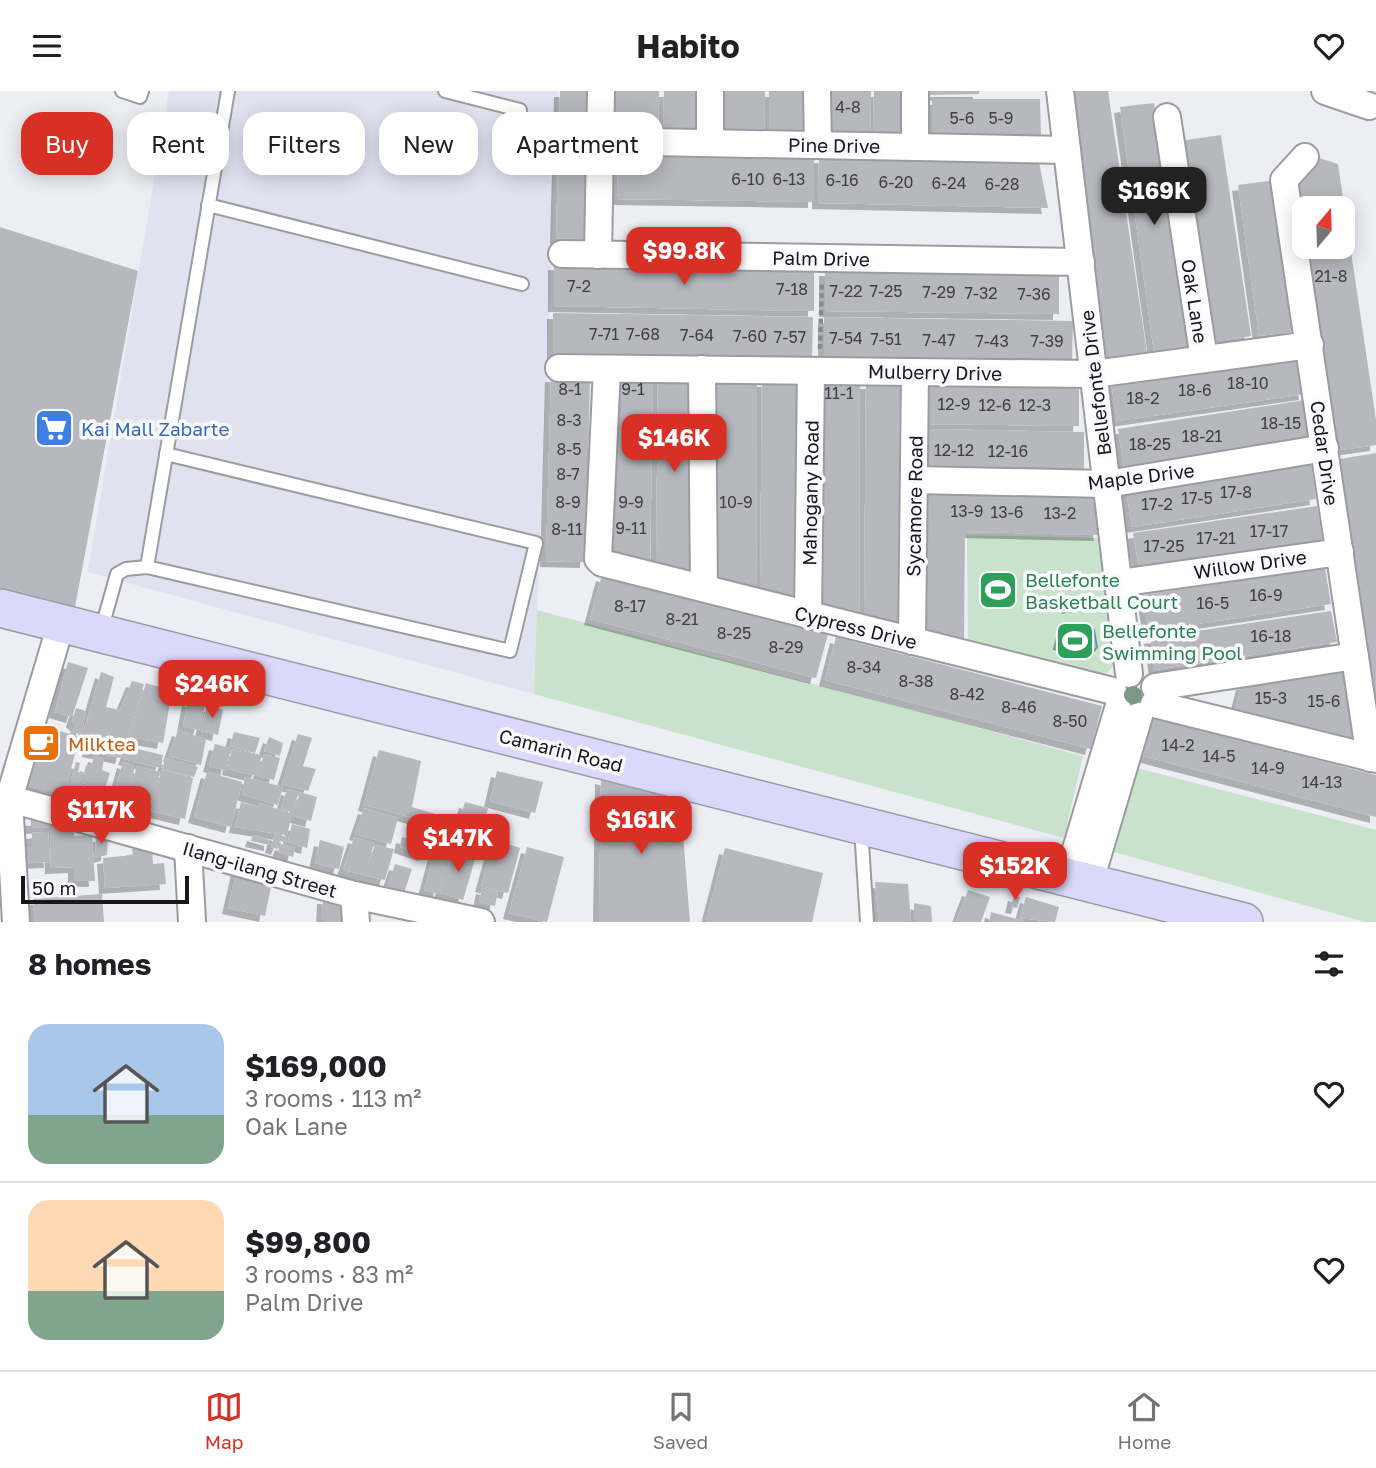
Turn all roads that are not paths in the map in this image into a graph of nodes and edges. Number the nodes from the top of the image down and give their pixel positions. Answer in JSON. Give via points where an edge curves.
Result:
{"nodes":[{"id":1,"x":122,"y":91,"type":"edge"},
{"id":2,"x":142,"y":91,"type":"edge"},
{"id":3,"x":228,"y":91,"type":"edge"},
{"id":4,"x":445,"y":91,"type":"edge"},
{"id":5,"x":601,"y":91,"type":"edge"},
{"id":6,"x":710,"y":91,"type":"edge"},
{"id":7,"x":817,"y":91,"type":"edge"},
{"id":8,"x":915,"y":91,"type":"edge"},
{"id":9,"x":1060,"y":91,"type":"edge"},
{"id":10,"x":1325,"y":91,"type":"edge"},
{"id":11,"x":1369,"y":106,"type":"dead end"},
{"id":12,"x":520,"y":110,"type":"dead end"},
{"id":13,"x":601,"y":112,"type":"edge"},
{"id":14,"x":1167,"y":117,"type":"dead end"},
{"id":15,"x":663,"y":142,"type":"edge"},
{"id":16,"x":710,"y":143,"type":"junction"},
{"id":17,"x":818,"y":145,"type":"junction"},
{"id":18,"x":915,"y":147,"type":"junction"},
{"id":19,"x":1067,"y":150,"type":"junction"},
{"id":20,"x":1305,"y":157,"type":"dead end"},
{"id":21,"x":599,"y":175,"type":"edge"},
{"id":22,"x":208,"y":205,"type":"junction"},
{"id":23,"x":562,"y":254,"type":"dead end"},
{"id":24,"x":598,"y":255,"type":"junction"},
{"id":25,"x":1081,"y":262,"type":"junction"},
{"id":26,"x":522,"y":284,"type":"dead end"},
{"id":27,"x":1310,"y":345,"type":"junction"},
{"id":28,"x":1204,"y":359,"type":"junction"},
{"id":29,"x":559,"y":368,"type":"dead end"},
{"id":30,"x":607,"y":369,"type":"junction"},
{"id":31,"x":702,"y":369,"type":"junction"},
{"id":32,"x":815,"y":371,"type":"junction"},
{"id":33,"x":915,"y":372,"type":"junction"},
{"id":34,"x":1094,"y":374,"type":"junction"},
{"id":35,"x":1325,"y":448,"type":"junction"},
{"id":36,"x":166,"y":454,"type":"junction"},
{"id":37,"x":915,"y":480,"type":"junction"},
{"id":38,"x":1107,"y":484,"type":"junction"},
{"id":39,"x":1340,"y":552,"type":"junction"},
{"id":40,"x":147,"y":568,"type":"junction"},
{"id":41,"x":1119,"y":583,"type":"junction"},
{"id":42,"x":704,"y":588,"type":"junction"},
{"id":43,"x":0,"y":608,"type":"edge"},
{"id":44,"x":808,"y":615,"type":"junction"},
{"id":45,"x":54,"y":622,"type":"junction"},
{"id":46,"x":100,"y":633,"type":"junction"},
{"id":47,"x":912,"y":641,"type":"junction"},
{"id":48,"x":1355,"y":656,"type":"junction"},
{"id":49,"x":1135,"y":697,"type":"junction"},
{"id":50,"x":1373,"y":758,"type":"edge"},
{"id":51,"x":5,"y":797,"type":"edge"},
{"id":52,"x":861,"y":826,"type":"junction"},
{"id":53,"x":188,"y":848,"type":"junction"},
{"id":54,"x":1079,"y":879,"type":"junction"},
{"id":55,"x":354,"y":895,"type":"junction"},
{"id":56,"x":16,"y":922,"type":"edge"},
{"id":57,"x":192,"y":922,"type":"edge"},
{"id":58,"x":356,"y":922,"type":"edge"},
{"id":59,"x":481,"y":922,"type":"edge"},
{"id":60,"x":867,"y":922,"type":"edge"},
{"id":61,"x":1244,"y":922,"type":"edge"}],
"edges":[{"from":1,"to":2,"type":"lane","via":[[140,97]]},
{"from":3,"to":22,"type":"lane"},
{"from":4,"to":12,"type":"lane"},
{"from":5,"to":13,"type":"street"},
{"from":6,"to":16,"type":"street"},
{"from":7,"to":17,"type":"street"},
{"from":8,"to":18,"type":"street"},
{"from":9,"to":19,"type":"street","name":"Bellefonte Drive"},
{"from":10,"to":11,"type":"street"},
{"from":14,"to":28,"type":"street","name":"Oak Lane"},
{"from":15,"to":16,"type":"street","name":"Pine Drive"},
{"from":16,"to":17,"type":"street","name":"Pine Drive"},
{"from":17,"to":18,"type":"street","name":"Pine Drive"},
{"from":18,"to":19,"type":"street","name":"Pine Drive"},
{"from":19,"to":25,"type":"street","name":"Bellefonte Drive"},
{"from":20,"to":27,"type":"street","name":"Cedar Drive","via":[[1284,180]]},
{"from":21,"to":24,"type":"street"},
{"from":22,"to":26,"type":"lane"},
{"from":22,"to":36,"type":"lane"},
{"from":23,"to":24,"type":"street","name":"Palm Drive"},
{"from":24,"to":25,"type":"street","name":"Palm Drive"},
{"from":25,"to":34,"type":"street","name":"Bellefonte Drive"},
{"from":27,"to":28,"type":"street","name":"Mulberry Drive"},
{"from":27,"to":35,"type":"street","name":"Cedar Drive"},
{"from":28,"to":34,"type":"street","name":"Mulberry Drive"},
{"from":29,"to":30,"type":"street","name":"Mulberry Drive"},
{"from":30,"to":31,"type":"street","name":"Mulberry Drive"},
{"from":30,"to":42,"type":"street","name":"Cypress Drive","via":[[600,561]]},
{"from":31,"to":32,"type":"street","name":"Mulberry Drive"},
{"from":31,"to":42,"type":"street"},
{"from":32,"to":33,"type":"street","name":"Mulberry Drive"},
{"from":32,"to":44,"type":"street","name":"Mahogany Road"},
{"from":33,"to":34,"type":"street","name":"Mulberry Drive"},
{"from":33,"to":37,"type":"street","name":"Sycamore Road"},
{"from":34,"to":38,"type":"street","name":"Bellefonte Drive"},
{"from":35,"to":38,"type":"street","name":"Maple Drive"},
{"from":35,"to":39,"type":"street","name":"Cedar Drive"},
{"from":36,"to":40,"type":"lane"},
{"from":36,"to":40,"type":"lane","via":[[536,543],[510,651]]},
{"from":37,"to":38,"type":"street","name":"Maple Drive"},
{"from":37,"to":47,"type":"street","name":"Sycamore Road"},
{"from":38,"to":41,"type":"street","name":"Bellefonte Drive"},
{"from":39,"to":41,"type":"street","name":"Willow Drive"},
{"from":39,"to":48,"type":"street","name":"Cedar Drive"},
{"from":40,"to":46,"type":"lane","via":[[117,574]]},
{"from":41,"to":49,"type":"street","name":"Bellefonte Drive"},
{"from":42,"to":44,"type":"street","name":"Cypress Drive"},
{"from":43,"to":45,"type":"main road","name":"Camarin Road"},
{"from":44,"to":47,"type":"street","name":"Cypress Drive"},
{"from":45,"to":46,"type":"main road","name":"Camarin Road"},
{"from":45,"to":51,"type":"street","via":[[23,716],[21,754]]},
{"from":46,"to":52,"type":"main road","name":"Camarin Road"},
{"from":47,"to":49,"type":"street","name":"Cypress Drive"},
{"from":48,"to":49,"type":"street"},
{"from":48,"to":50,"type":"street","name":"Cedar Drive"},
{"from":49,"to":50,"type":"street","name":"Cypress Drive"},
{"from":49,"to":54,"type":"street","name":"Bellefonte Drive"},
{"from":51,"to":53,"type":"street","name":"Ilang-ilang Street"},
{"from":51,"to":56,"type":"street"},
{"from":52,"to":54,"type":"main road","name":"Camarin Road"},
{"from":52,"to":60,"type":"lane"},
{"from":53,"to":55,"type":"street","name":"Ilang-ilang Street"},
{"from":53,"to":57,"type":"street"},
{"from":54,"to":61,"type":"main road","name":"Camarin Road"},
{"from":55,"to":58,"type":"street"},
{"from":55,"to":59,"type":"street","name":"Ilang-ilang Street"}]}
